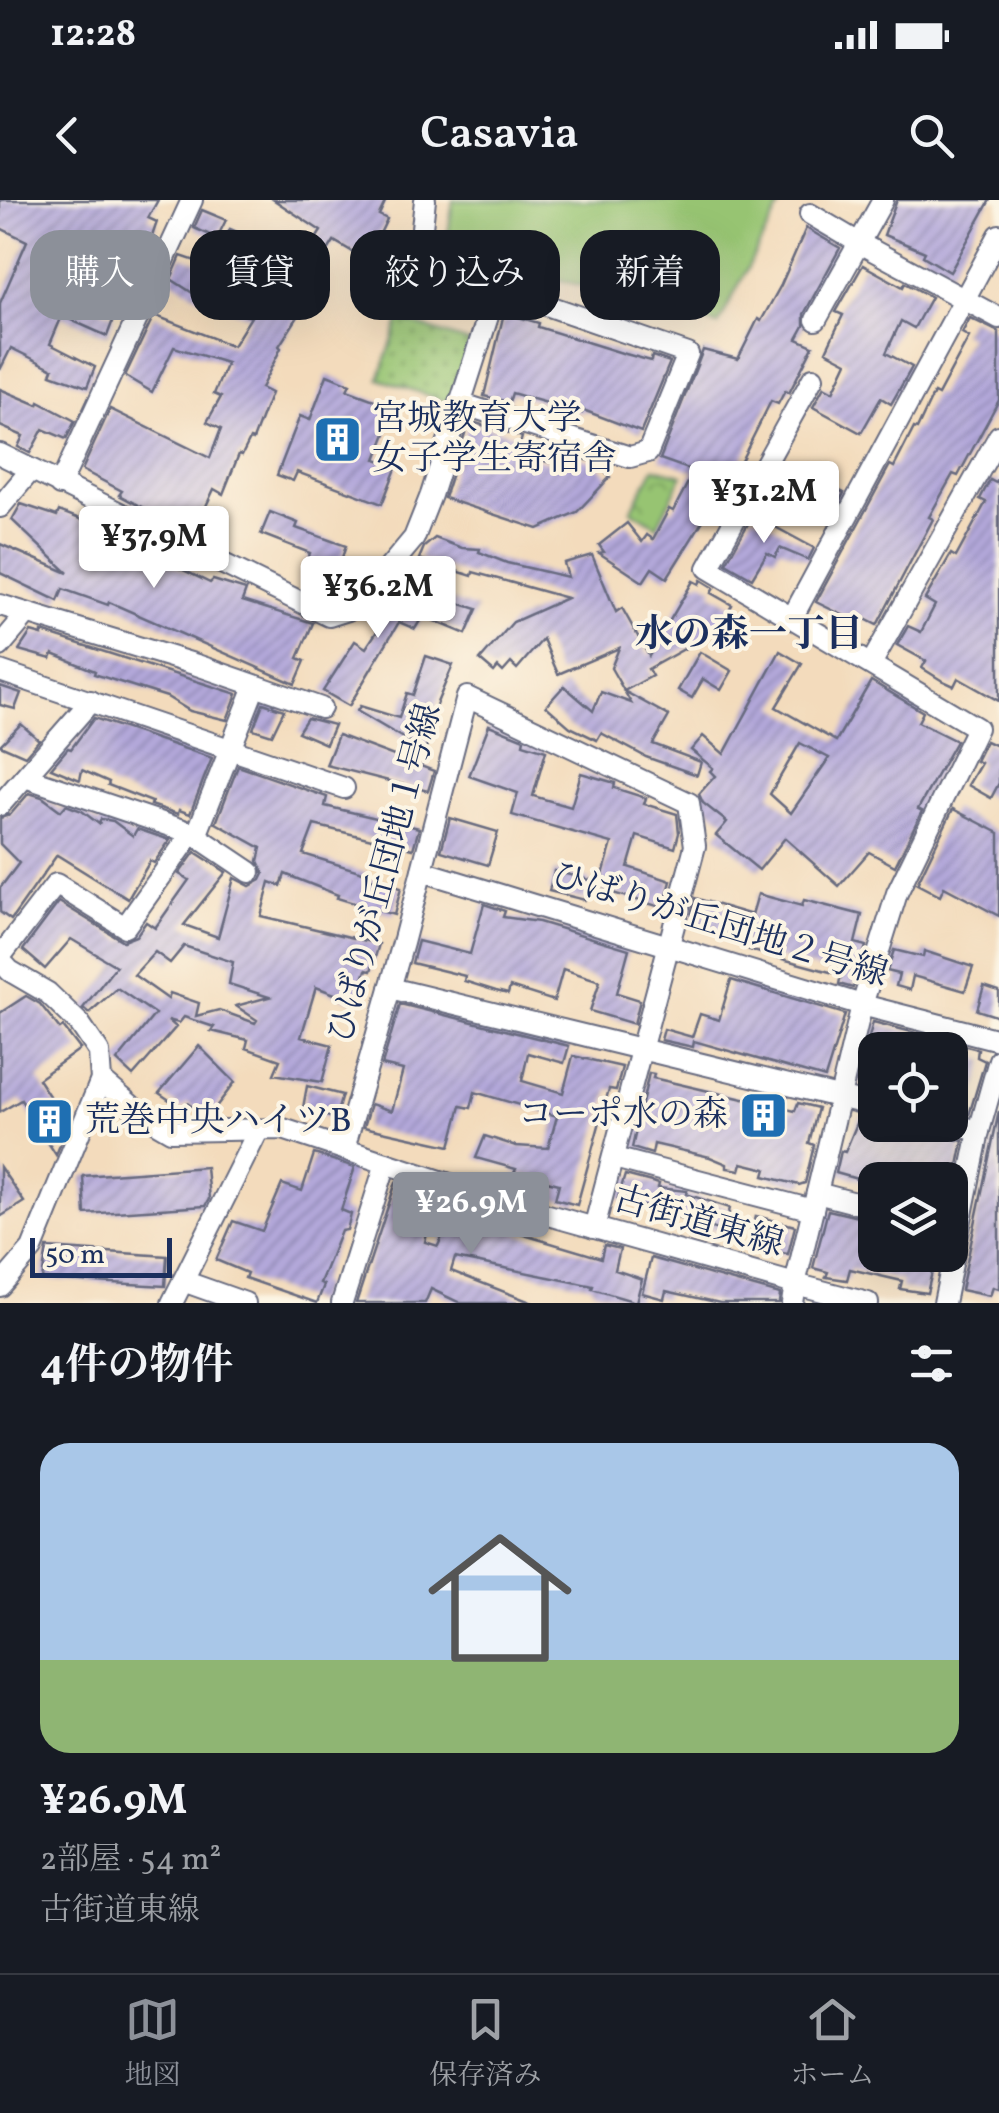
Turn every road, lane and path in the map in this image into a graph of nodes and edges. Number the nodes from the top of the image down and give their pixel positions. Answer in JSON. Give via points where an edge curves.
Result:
{"nodes":[{"id":1,"x":192,"y":200,"type":"edge"},
{"id":2,"x":425,"y":200,"type":"edge"},
{"id":3,"x":883,"y":200,"type":"edge"},
{"id":4,"x":810,"y":214,"type":"dead end"},
{"id":5,"x":422,"y":230,"type":"edge"},
{"id":6,"x":999,"y":236,"type":"edge"},
{"id":7,"x":859,"y":243,"type":"junction"},
{"id":8,"x":966,"y":300,"type":"junction"},
{"id":9,"x":560,"y":310,"type":"edge"},
{"id":10,"x":999,"y":318,"type":"edge"},
{"id":11,"x":487,"y":320,"type":"edge"},
{"id":12,"x":816,"y":320,"type":"dead end"},
{"id":13,"x":813,"y":378,"type":"dead end"},
{"id":14,"x":459,"y":404,"type":"junction"},
{"id":15,"x":999,"y":436,"type":"edge"},
{"id":16,"x":0,"y":454,"type":"edge"},
{"id":17,"x":31,"y":470,"type":"junction"},
{"id":18,"x":60,"y":484,"type":"junction"},
{"id":19,"x":0,"y":506,"type":"edge"},
{"id":20,"x":0,"y":605,"type":"edge"},
{"id":21,"x":27,"y":614,"type":"junction"},
{"id":22,"x":792,"y":618,"type":"junction"},
{"id":23,"x":0,"y":646,"type":"edge"},
{"id":24,"x":872,"y":664,"type":"junction"},
{"id":25,"x":0,"y":671,"type":"edge"},
{"id":26,"x":256,"y":686,"type":"junction"},
{"id":27,"x":91,"y":701,"type":"junction"},
{"id":28,"x":320,"y":708,"type":"dead end"},
{"id":29,"x":231,"y":749,"type":"junction"},
{"id":30,"x":25,"y":776,"type":"junction"},
{"id":31,"x":344,"y":788,"type":"dead end"},
{"id":32,"x":0,"y":805,"type":"edge"},
{"id":33,"x":194,"y":835,"type":"junction"},
{"id":34,"x":422,"y":871,"type":"junction"},
{"id":35,"x":250,"y":872,"type":"dead end"},
{"id":36,"x":668,"y":944,"type":"junction"},
{"id":37,"x":0,"y":959,"type":"edge"},
{"id":38,"x":390,"y":988,"type":"junction"},
{"id":39,"x":862,"y":1005,"type":"junction"},
{"id":40,"x":999,"y":1040,"type":"edge"},
{"id":41,"x":640,"y":1049,"type":"junction"},
{"id":42,"x":999,"y":1060,"type":"edge"},
{"id":43,"x":101,"y":1080,"type":"junction"},
{"id":44,"x":838,"y":1097,"type":"junction"},
{"id":45,"x":858,"y":1102,"type":"edge"},
{"id":46,"x":968,"y":1128,"type":"edge"},
{"id":47,"x":258,"y":1131,"type":"junction"},
{"id":48,"x":979,"y":1131,"type":"junction"},
{"id":49,"x":344,"y":1149,"type":"junction"},
{"id":50,"x":614,"y":1158,"type":"junction"},
{"id":51,"x":386,"y":1162,"type":"junction"},
{"id":52,"x":968,"y":1174,"type":"edge"},
{"id":53,"x":815,"y":1202,"type":"junction"},
{"id":54,"x":858,"y":1206,"type":"edge"},
{"id":55,"x":594,"y":1228,"type":"junction"},
{"id":56,"x":948,"y":1272,"type":"edge"},
{"id":57,"x":184,"y":1281,"type":"junction"},
{"id":58,"x":0,"y":1286,"type":"edge"},
{"id":59,"x":794,"y":1294,"type":"edge"},
{"id":60,"x":172,"y":1303,"type":"edge"},
{"id":61,"x":245,"y":1303,"type":"edge"},
{"id":62,"x":342,"y":1303,"type":"edge"},
{"id":63,"x":868,"y":1303,"type":"edge"},
{"id":64,"x":944,"y":1303,"type":"edge"}],
"edges":[{"from":1,"to":18,"type":"street"},
{"from":2,"to":5,"type":"street"},
{"from":3,"to":7,"type":"street"},
{"from":4,"to":7,"type":"street"},
{"from":6,"to":8,"type":"street"},
{"from":7,"to":8,"type":"street"},
{"from":7,"to":12,"type":"street"},
{"from":8,"to":10,"type":"street"},
{"from":8,"to":22,"type":"street"},
{"from":9,"to":14,"type":"street","via":[[688,354],[648,452],[630,457]]},
{"from":11,"to":14,"type":"street"},
{"from":13,"to":22,"type":"street","via":[[708,568]]},
{"from":14,"to":18,"type":"street","via":[[414,538],[364,598],[329,616]]},
{"from":15,"to":24,"type":"street"},
{"from":16,"to":17,"type":"street"},
{"from":17,"to":18,"type":"street"},
{"from":17,"to":19,"type":"street"},
{"from":20,"to":21,"type":"street"},
{"from":21,"to":23,"type":"street"},
{"from":21,"to":26,"type":"street"},
{"from":22,"to":24,"type":"street"},
{"from":24,"to":39,"type":"street","via":[[978,728],[897,894]]},
{"from":25,"to":27,"type":"street"},
{"from":26,"to":28,"type":"street"},
{"from":26,"to":29,"type":"street"},
{"from":27,"to":29,"type":"street"},
{"from":27,"to":30,"type":"street"},
{"from":29,"to":31,"type":"street"},
{"from":29,"to":33,"type":"street"},
{"from":30,"to":32,"type":"street"},
{"from":30,"to":33,"type":"street"},
{"from":33,"to":35,"type":"street"},
{"from":33,"to":37,"type":"street","via":[[124,927],[56,884]]},
{"from":34,"to":36,"type":"street","name":"ひばりが丘団地２号線"},
{"from":34,"to":36,"type":"street","name":"ひばりが丘団地１号線","via":[[467,697],[689,803],[695,846]]},
{"from":34,"to":38,"type":"street","name":"ひばりが丘団地１号線"},
{"from":36,"to":39,"type":"street","name":"ひばりが丘団地２号線"},
{"from":36,"to":41,"type":"street","name":"ひばりが丘団地１号線"},
{"from":37,"to":43,"type":"street","via":[[80,1024],[99,1052]]},
{"from":38,"to":41,"type":"street"},
{"from":38,"to":49,"type":"street","name":"ひばりが丘団地１号線"},
{"from":39,"to":40,"type":"street","name":"ひばりが丘団地２号線"},
{"from":39,"to":44,"type":"street"},
{"from":41,"to":44,"type":"street"},
{"from":41,"to":50,"type":"street","name":"ひばりが丘団地１号線"},
{"from":42,"to":48,"type":"street"},
{"from":43,"to":47,"type":"street","name":"古街道東線","via":[[171,1130]]},
{"from":43,"to":58,"type":"street","via":[[32,1249]]},
{"from":44,"to":45,"type":"street"},
{"from":44,"to":53,"type":"street"},
{"from":46,"to":48,"type":"street"},
{"from":47,"to":49,"type":"street","name":"古街道東線","via":[[283,1129]]},
{"from":47,"to":57,"type":"street"},
{"from":48,"to":52,"type":"street"},
{"from":49,"to":51,"type":"street","name":"古街道東線"},
{"from":50,"to":53,"type":"street"},
{"from":50,"to":55,"type":"street","name":"ひばりが丘団地１号線"},
{"from":51,"to":55,"type":"street","name":"古街道東線"},
{"from":51,"to":62,"type":"street"},
{"from":53,"to":54,"type":"street"},
{"from":53,"to":59,"type":"street"},
{"from":55,"to":59,"type":"street","name":"古街道東線"},
{"from":56,"to":64,"type":"street"},
{"from":57,"to":60,"type":"street"},
{"from":57,"to":61,"type":"street"},
{"from":59,"to":63,"type":"street"}]}
